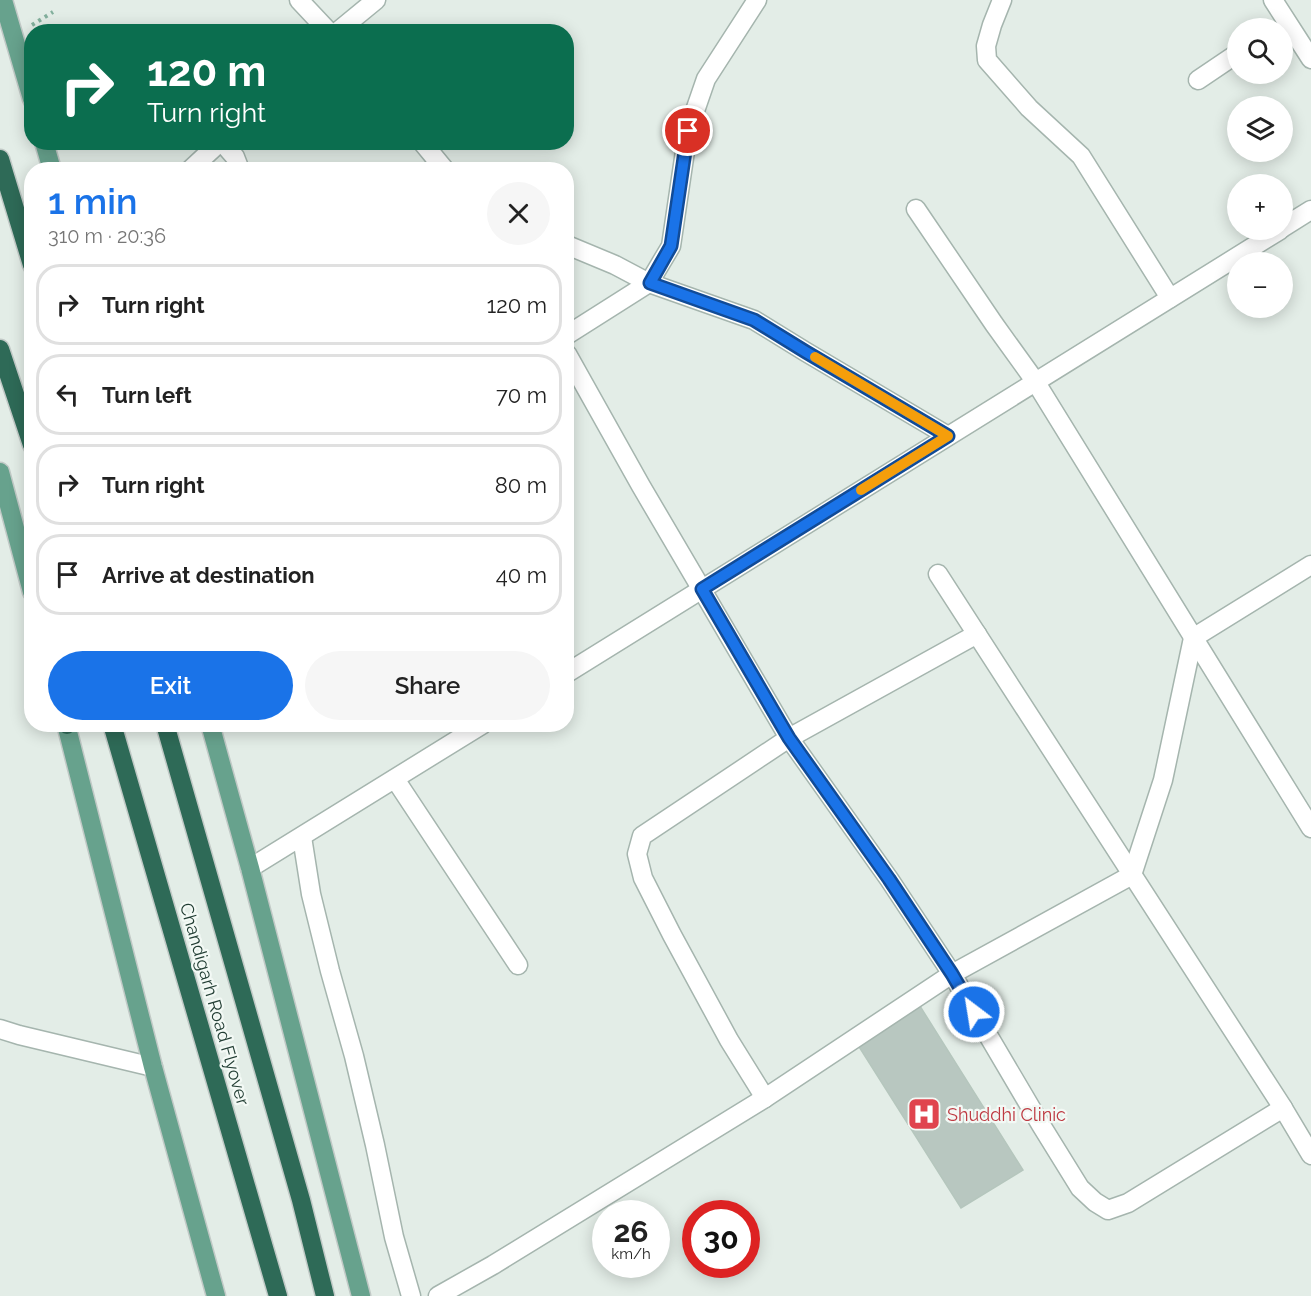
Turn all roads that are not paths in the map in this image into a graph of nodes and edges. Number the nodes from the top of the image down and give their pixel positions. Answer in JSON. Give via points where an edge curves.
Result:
{"nodes":[{"id":1,"x":3,"y":0,"type":"edge"},
{"id":2,"x":299,"y":0,"type":"edge"},
{"id":3,"x":376,"y":0,"type":"edge"},
{"id":4,"x":757,"y":0,"type":"edge"},
{"id":5,"x":1002,"y":0,"type":"edge"},
{"id":6,"x":1273,"y":0,"type":"edge"},
{"id":7,"x":1278,"y":18,"type":"edge"},
{"id":8,"x":322,"y":24,"type":"edge"},
{"id":9,"x":347,"y":24,"type":"edge"},
{"id":10,"x":1293,"y":39,"type":"edge"},
{"id":11,"x":1311,"y":59,"type":"edge"},
{"id":12,"x":1227,"y":60,"type":"edge"},
{"id":13,"x":24,"y":72,"type":"edge"},
{"id":14,"x":1198,"y":80,"type":"dead end"},
{"id":15,"x":212,"y":150,"type":"edge"},
{"id":16,"x":429,"y":150,"type":"edge"},
{"id":17,"x":0,"y":159,"type":"edge"},
{"id":18,"x":199,"y":162,"type":"edge"},
{"id":19,"x":438,"y":162,"type":"edge"},
{"id":20,"x":916,"y":209,"type":"dead end"},
{"id":21,"x":1311,"y":210,"type":"edge"},
{"id":22,"x":1293,"y":221,"type":"edge"},
{"id":23,"x":24,"y":238,"type":"edge"},
{"id":24,"x":1263,"y":240,"type":"edge"},
{"id":25,"x":574,"y":247,"type":"edge"},
{"id":26,"x":650,"y":283,"type":"junction"},
{"id":27,"x":1170,"y":298,"type":"junction"},
{"id":28,"x":574,"y":330,"type":"edge"},
{"id":29,"x":0,"y":349,"type":"edge"},
{"id":30,"x":574,"y":366,"type":"edge"},
{"id":31,"x":1035,"y":381,"type":"junction"},
{"id":32,"x":24,"y":421,"type":"edge"},
{"id":33,"x":948,"y":436,"type":"junction"},
{"id":34,"x":0,"y":472,"type":"edge"},
{"id":35,"x":24,"y":562,"type":"edge"},
{"id":36,"x":1311,"y":565,"type":"edge"},
{"id":37,"x":938,"y":574,"type":"dead end"},
{"id":38,"x":702,"y":589,"type":"junction"},
{"id":39,"x":976,"y":634,"type":"junction"},
{"id":40,"x":1193,"y":638,"type":"junction"},
{"id":41,"x":574,"y":669,"type":"edge"},
{"id":42,"x":69,"y":732,"type":"edge"},
{"id":43,"x":114,"y":732,"type":"edge"},
{"id":44,"x":167,"y":732,"type":"edge"},
{"id":45,"x":212,"y":732,"type":"edge"},
{"id":46,"x":470,"y":732,"type":"edge"},
{"id":47,"x":789,"y":738,"type":"junction"},
{"id":48,"x":395,"y":779,"type":"junction"},
{"id":49,"x":1311,"y":828,"type":"edge"},
{"id":50,"x":302,"y":837,"type":"junction"},
{"id":51,"x":250,"y":868,"type":"junction"},
{"id":52,"x":1132,"y":875,"type":"junction"},
{"id":53,"x":518,"y":965,"type":"dead end"},
{"id":54,"x":952,"y":974,"type":"junction"},
{"id":55,"x":0,"y":1029,"type":"edge"},
{"id":56,"x":153,"y":1067,"type":"junction"},
{"id":57,"x":765,"y":1098,"type":"junction"},
{"id":58,"x":1283,"y":1108,"type":"junction"},
{"id":59,"x":1311,"y":1155,"type":"edge"},
{"id":60,"x":216,"y":1296,"type":"edge"},
{"id":61,"x":278,"y":1296,"type":"edge"},
{"id":62,"x":325,"y":1296,"type":"edge"},
{"id":63,"x":361,"y":1296,"type":"edge"},
{"id":64,"x":411,"y":1296,"type":"edge"},
{"id":65,"x":438,"y":1296,"type":"edge"}],
"edges":[{"from":1,"to":13,"type":"main road"},
{"from":2,"to":8,"type":"street"},
{"from":3,"to":9,"type":"street"},
{"from":4,"to":26,"type":"street","via":[[706,79],[688,131],[671,246]]},
{"from":5,"to":27,"type":"street","via":[[986,46],[987,60],[1029,108],[1081,156]]},
{"from":6,"to":7,"type":"street"},
{"from":10,"to":11,"type":"street"},
{"from":12,"to":14,"type":"street"},
{"from":15,"to":18,"type":"street"},
{"from":16,"to":19,"type":"street"},
{"from":17,"to":23,"type":"highway"},
{"from":20,"to":31,"type":"street"},
{"from":21,"to":22,"type":"street"},
{"from":24,"to":27,"type":"street"},
{"from":25,"to":26,"type":"street"},
{"from":26,"to":28,"type":"street"},
{"from":26,"to":33,"type":"street","via":[[754,320]]},
{"from":27,"to":31,"type":"street"},
{"from":29,"to":32,"type":"highway"},
{"from":30,"to":38,"type":"street"},
{"from":31,"to":33,"type":"street"},
{"from":31,"to":40,"type":"street"},
{"from":33,"to":38,"type":"street"},
{"from":34,"to":35,"type":"main road"},
{"from":36,"to":40,"type":"street"},
{"from":37,"to":39,"type":"street"},
{"from":38,"to":41,"type":"street"},
{"from":38,"to":47,"type":"street"},
{"from":39,"to":47,"type":"street"},
{"from":39,"to":52,"type":"street"},
{"from":40,"to":49,"type":"street"},
{"from":40,"to":52,"type":"street","via":[[1163,780]]},
{"from":42,"to":56,"type":"main road"},
{"from":43,"to":61,"type":"highway","name":"Chandigarh Road Flyover"},
{"from":44,"to":62,"type":"highway","name":"Chandigarh Road Flyover"},
{"from":45,"to":51,"type":"main road"},
{"from":46,"to":48,"type":"street"},
{"from":47,"to":54,"type":"street"},
{"from":47,"to":57,"type":"street","via":[[642,836],[637,854],[643,878],[672,935]]},
{"from":48,"to":50,"type":"street"},
{"from":48,"to":53,"type":"street"},
{"from":50,"to":51,"type":"street"},
{"from":50,"to":64,"type":"street","via":[[311,894]]},
{"from":51,"to":63,"type":"main road"},
{"from":52,"to":54,"type":"street"},
{"from":52,"to":58,"type":"street"},
{"from":54,"to":57,"type":"street"},
{"from":54,"to":58,"type":"street","via":[[1080,1188],[1108,1210],[1128,1203]]},
{"from":55,"to":56,"type":"street"},
{"from":56,"to":60,"type":"main road"},
{"from":57,"to":65,"type":"street"},
{"from":58,"to":59,"type":"street"}]}
